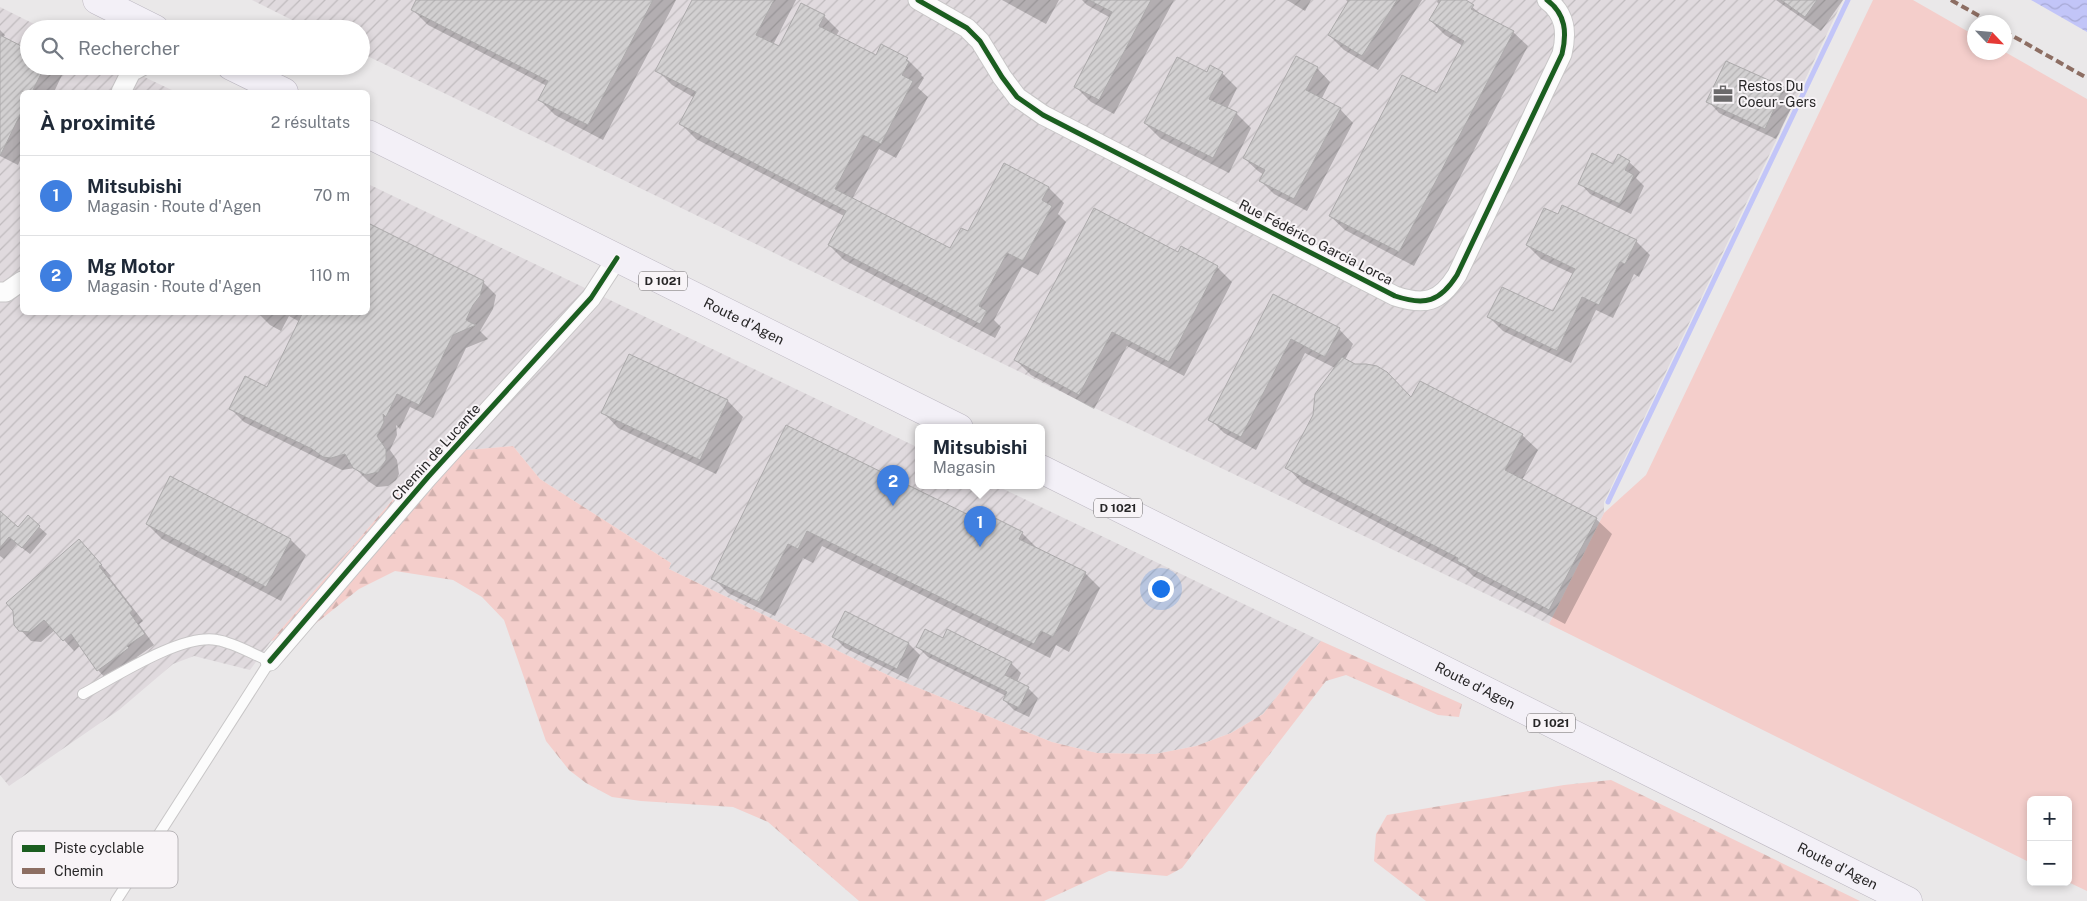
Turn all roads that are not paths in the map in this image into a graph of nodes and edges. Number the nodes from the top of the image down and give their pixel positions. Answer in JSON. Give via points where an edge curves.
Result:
{"nodes":[{"id":1,"x":918,"y":0,"type":"edge"},
{"id":2,"x":1547,"y":0,"type":"edge"},
{"id":3,"x":110,"y":12,"type":"edge"},
{"id":4,"x":131,"y":20,"type":"edge"},
{"id":5,"x":130,"y":75,"type":"edge"},
{"id":6,"x":249,"y":75,"type":"edge"},
{"id":7,"x":122,"y":90,"type":"edge"},
{"id":8,"x":280,"y":90,"type":"edge"},
{"id":9,"x":370,"y":135,"type":"edge"},
{"id":10,"x":618,"y":258,"type":"junction"},
{"id":11,"x":20,"y":282,"type":"edge"},
{"id":12,"x":0,"y":292,"type":"edge"},
{"id":13,"x":951,"y":424,"type":"edge"},
{"id":14,"x":1045,"y":471,"type":"edge"},
{"id":15,"x":270,"y":662,"type":"junction"},
{"id":16,"x":83,"y":694,"type":"dead end"},
{"id":17,"x":161,"y":831,"type":"edge"},
{"id":18,"x":124,"y":888,"type":"edge"},
{"id":19,"x":116,"y":901,"type":"edge"},
{"id":20,"x":1908,"y":901,"type":"edge"}],
"edges":[{"from":1,"to":2,"type":"street","name":"Rue Fédérico Garcia Lorca","via":[[967,28],[980,41],[1017,97],[1043,115],[1395,296],[1413,302],[1432,300],[1447,291],[1457,275],[1562,54],[1566,38],[1564,24],[1554,5]]},
{"from":3,"to":4,"type":"main road"},
{"from":5,"to":7,"type":"street"},
{"from":6,"to":8,"type":"main road"},
{"from":9,"to":10,"type":"main road","name":"Route d'Agen","number":"D 1021"},
{"from":10,"to":13,"type":"main road","name":"Route d'Agen","number":"D 1021"},
{"from":10,"to":15,"type":"street","name":"Chemin de Lucante","via":[[591,298],[428,476]]},
{"from":11,"to":12,"type":"street","via":[[6,292]]},
{"from":14,"to":20,"type":"main road","name":"Route d'Agen","number":"D 1021"},
{"from":15,"to":16,"type":"lane","via":[[218,640],[202,638],[161,653]]},
{"from":15,"to":17,"type":"lane"},
{"from":18,"to":19,"type":"lane"}]}
